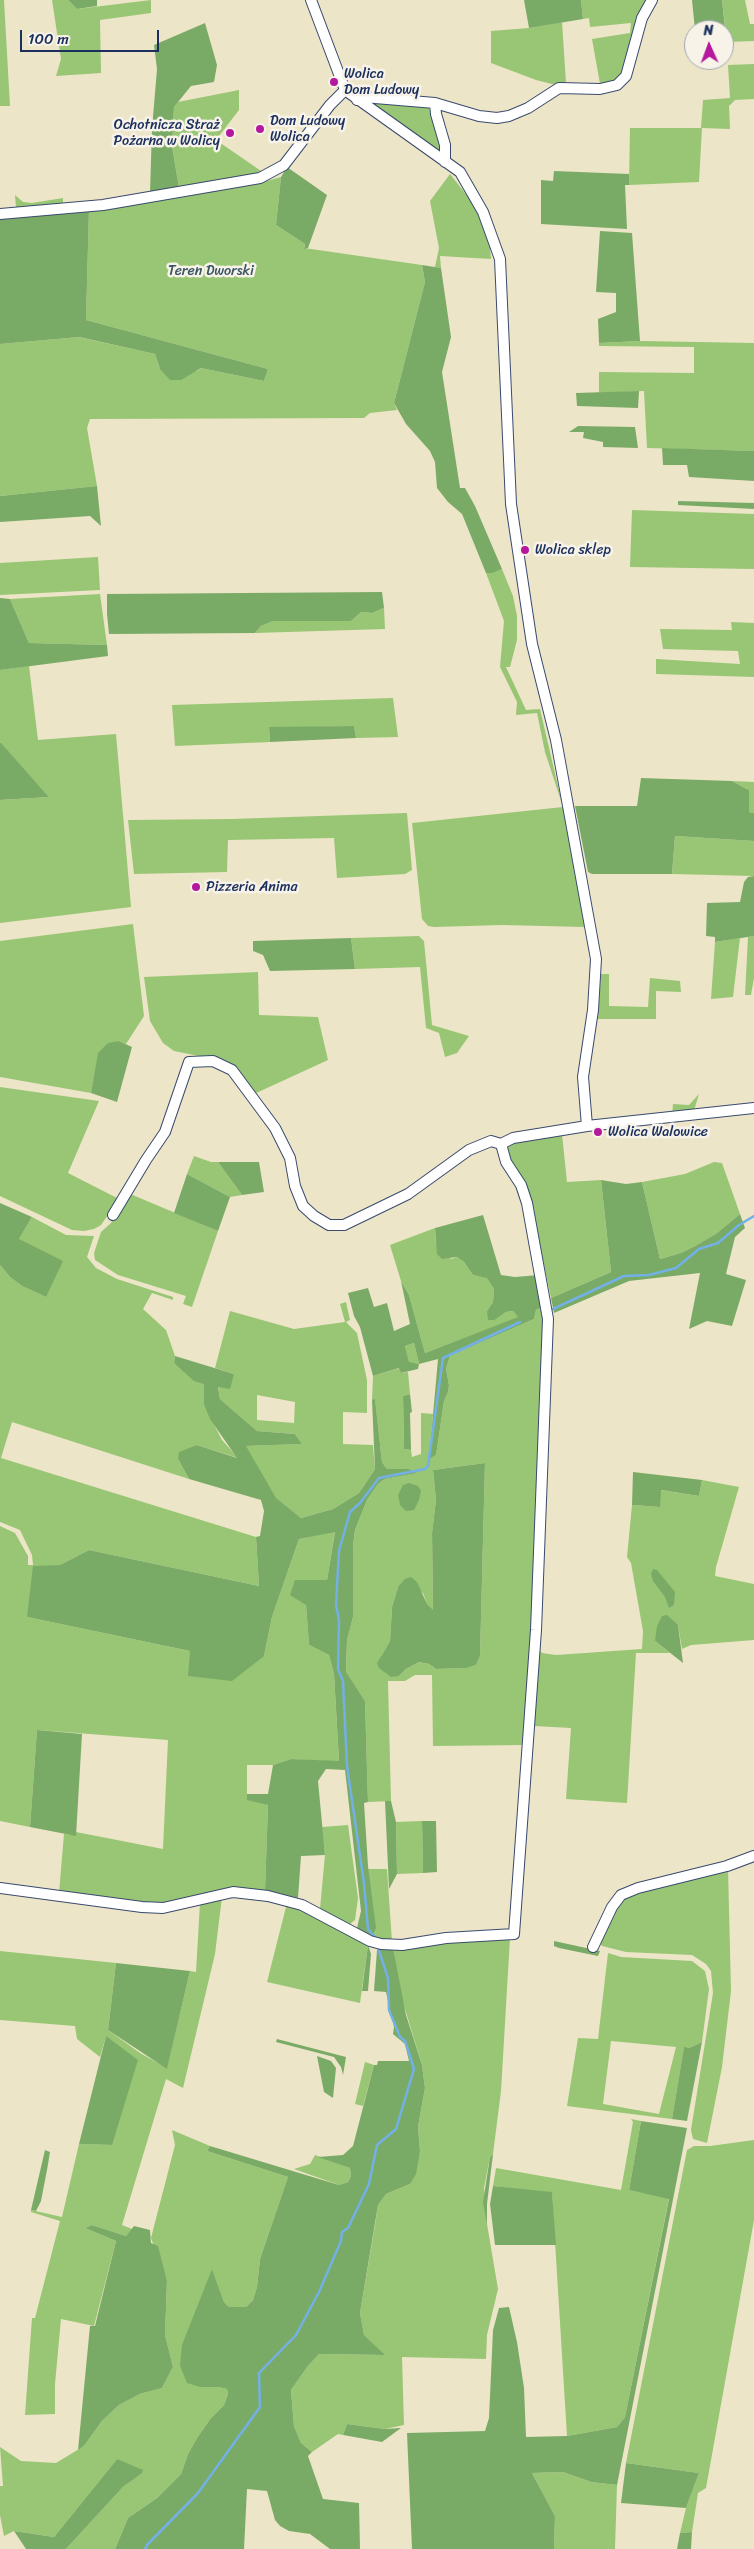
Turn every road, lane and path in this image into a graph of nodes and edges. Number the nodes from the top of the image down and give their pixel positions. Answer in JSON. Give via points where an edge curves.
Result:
{"nodes":[{"id":1,"x":311,"y":0,"type":"edge"},
{"id":2,"x":652,"y":0,"type":"edge"},
{"id":3,"x":345,"y":90,"type":"junction"},
{"id":4,"x":357,"y":100,"type":"junction"},
{"id":5,"x":435,"y":103,"type":"junction"},
{"id":6,"x":445,"y":162,"type":"junction"},
{"id":7,"x":0,"y":214,"type":"edge"},
{"id":8,"x":754,"y":1108,"type":"edge"},
{"id":9,"x":587,"y":1126,"type":"junction"},
{"id":10,"x":501,"y":1144,"type":"junction"},
{"id":11,"x":113,"y":1215,"type":"dead end"},
{"id":12,"x":754,"y":1856,"type":"edge"},
{"id":13,"x":0,"y":1888,"type":"edge"},
{"id":14,"x":593,"y":1947,"type":"dead end"}],
"edges":[{"from":1,"to":3,"type":"street"},
{"from":2,"to":5,"type":"street","via":[[642,18],[626,76],[617,85],[600,89],[558,88],[528,108],[497,118]]},
{"from":3,"to":4,"type":"street"},
{"from":3,"to":7,"type":"street","via":[[330,104],[284,165],[260,178],[103,205]]},
{"from":4,"to":5,"type":"street","via":[[363,97]]},
{"from":4,"to":6,"type":"street"},
{"from":5,"to":6,"type":"street","via":[[445,144]]},
{"from":6,"to":9,"type":"street","via":[[460,172],[483,212],[500,259],[512,504],[532,644],[556,740],[596,960],[593,1010],[583,1077]]},
{"from":8,"to":9,"type":"street"},
{"from":9,"to":10,"type":"street","via":[[513,1138]]},
{"from":10,"to":11,"type":"street","via":[[491,1141],[470,1150],[408,1194],[344,1225],[329,1225],[303,1206],[290,1158],[275,1128],[232,1070],[214,1061],[189,1062],[165,1132]]},
{"from":10,"to":13,"type":"street","via":[[506,1162],[528,1203],[548,1319],[536,1630],[514,1934],[446,1938],[402,1945],[381,1944],[302,1905],[268,1896],[233,1892],[163,1908]]},
{"from":12,"to":14,"type":"street","via":[[621,1895]]}]}
